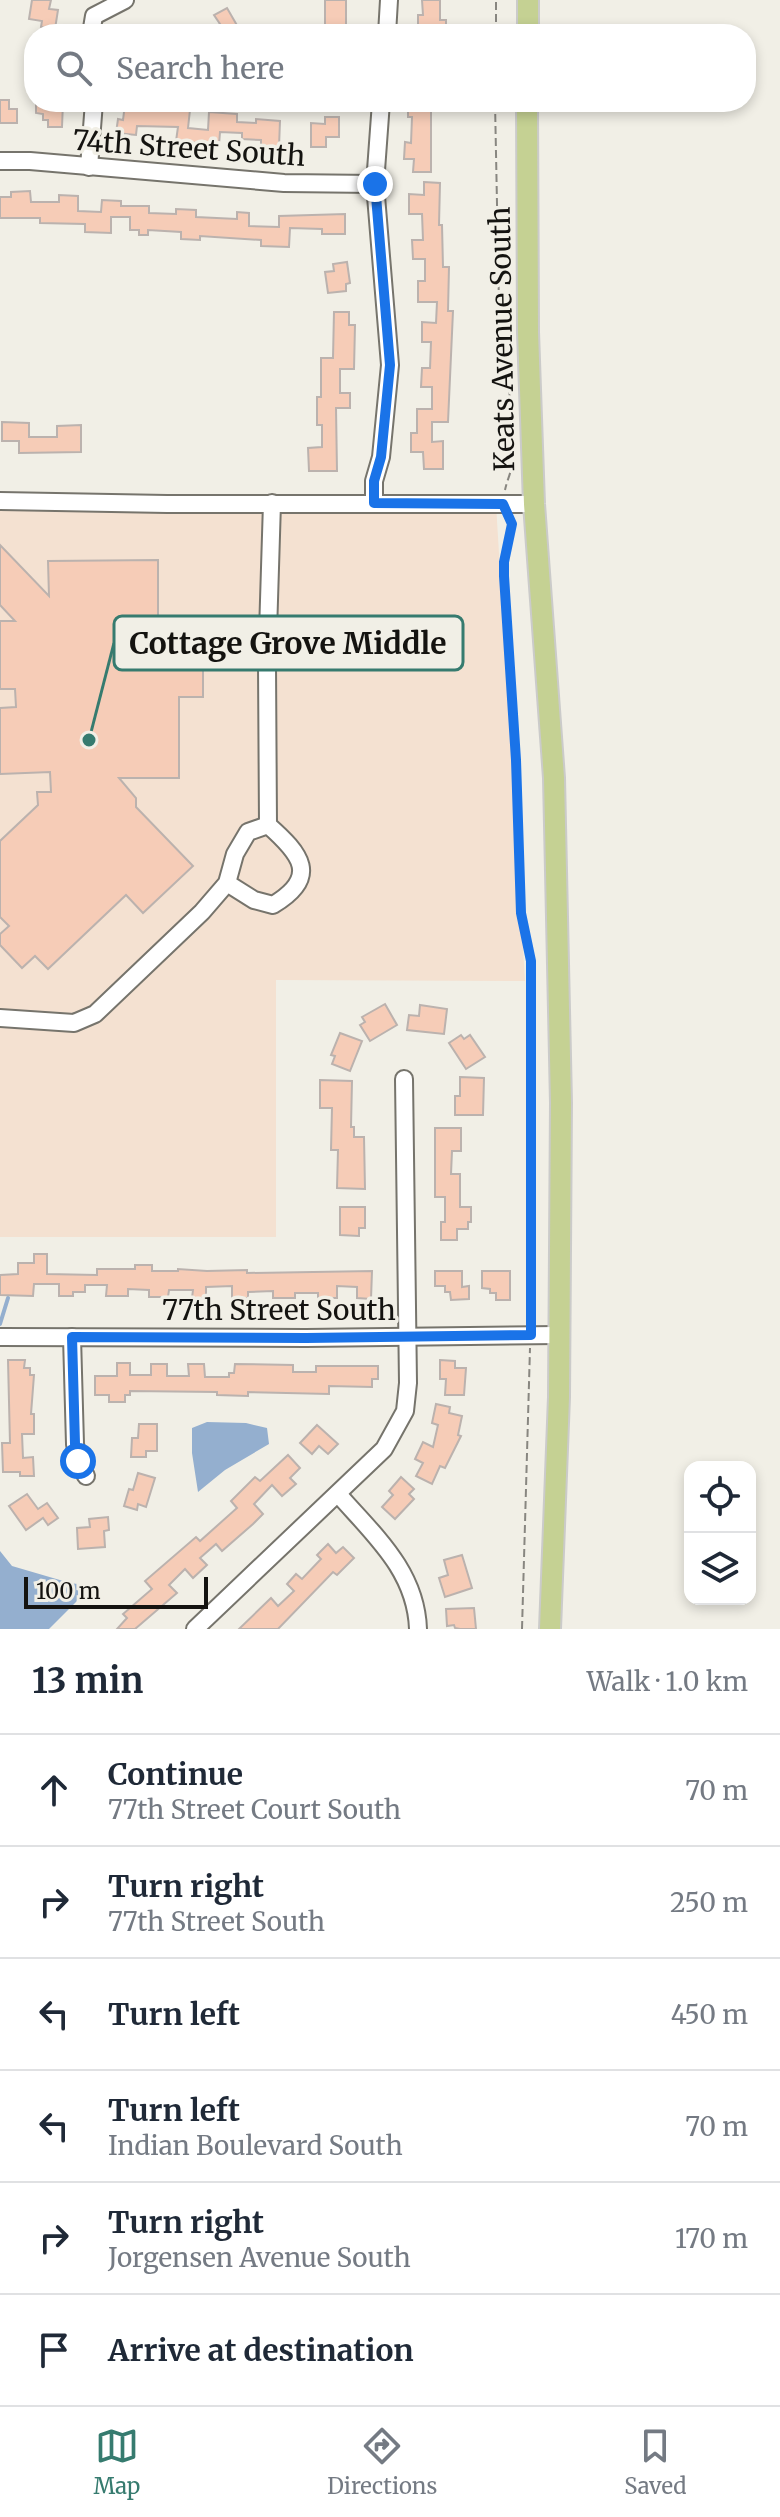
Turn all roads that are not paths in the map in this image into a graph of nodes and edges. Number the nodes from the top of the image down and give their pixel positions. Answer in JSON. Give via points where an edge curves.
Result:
{"nodes":[{"id":1,"x":125,"y":0,"type":"edge"},
{"id":2,"x":389,"y":0,"type":"edge"},
{"id":3,"x":528,"y":0,"type":"edge"},
{"id":4,"x":93,"y":24,"type":"edge"},
{"id":5,"x":388,"y":24,"type":"edge"},
{"id":6,"x":528,"y":24,"type":"edge"},
{"id":7,"x":93,"y":112,"type":"edge"},
{"id":8,"x":380,"y":112,"type":"edge"},
{"id":9,"x":527,"y":112,"type":"edge"},
{"id":10,"x":0,"y":161,"type":"edge"},
{"id":11,"x":89,"y":167,"type":"junction"},
{"id":12,"x":375,"y":184,"type":"junction"},
{"id":13,"x":0,"y":501,"type":"edge"},
{"id":14,"x":272,"y":503,"type":"junction"},
{"id":15,"x":374,"y":503,"type":"junction"},
{"id":16,"x":534,"y":504,"type":"junction"},
{"id":17,"x":268,"y":825,"type":"junction"},
{"id":18,"x":227,"y":883,"type":"junction"},
{"id":19,"x":0,"y":1018,"type":"edge"},
{"id":20,"x":404,"y":1079,"type":"dead end"},
{"id":21,"x":559,"y":1335,"type":"junction"},
{"id":22,"x":0,"y":1337,"type":"edge"},
{"id":23,"x":72,"y":1337,"type":"junction"},
{"id":24,"x":409,"y":1337,"type":"junction"},
{"id":25,"x":86,"y":1476,"type":"dead end"},
{"id":26,"x":338,"y":1494,"type":"junction"},
{"id":27,"x":195,"y":1629,"type":"edge"},
{"id":28,"x":418,"y":1629,"type":"edge"},
{"id":29,"x":550,"y":1629,"type":"edge"}],
"edges":[{"from":1,"to":4,"type":"street","via":[[94,16]]},
{"from":2,"to":5,"type":"street"},
{"from":3,"to":6,"type":"main road"},
{"from":7,"to":11,"type":"street"},
{"from":8,"to":12,"type":"street"},
{"from":9,"to":16,"type":"main road","name":"Keats Avenue South"},
{"from":10,"to":11,"type":"street","name":"74th Street South"},
{"from":11,"to":12,"type":"street","name":"74th Street South","via":[[284,183]]},
{"from":12,"to":15,"type":"street","via":[[390,365]]},
{"from":13,"to":14,"type":"street"},
{"from":14,"to":15,"type":"street"},
{"from":14,"to":17,"type":"street"},
{"from":15,"to":16,"type":"street"},
{"from":16,"to":21,"type":"main road","name":"Keats Avenue South","via":[[554,778],[561,1103]]},
{"from":17,"to":18,"type":"street","via":[[248,832]]},
{"from":17,"to":18,"type":"street","via":[[297,853],[299,882],[291,894],[273,905]]},
{"from":18,"to":19,"type":"street","via":[[95,1014],[74,1023]]},
{"from":20,"to":24,"type":"street"},
{"from":21,"to":24,"type":"street","name":"77th Street South"},
{"from":21,"to":29,"type":"main road","name":"Keats Avenue South"},
{"from":22,"to":23,"type":"street","name":"77th Street South"},
{"from":23,"to":24,"type":"street","name":"77th Street South"},
{"from":23,"to":25,"type":"street","via":[[75,1444]]},
{"from":24,"to":26,"type":"street","via":[[405,1411],[384,1449]]},
{"from":26,"to":27,"type":"street"},
{"from":26,"to":28,"type":"street","via":[[396,1560],[412,1590]]}]}
